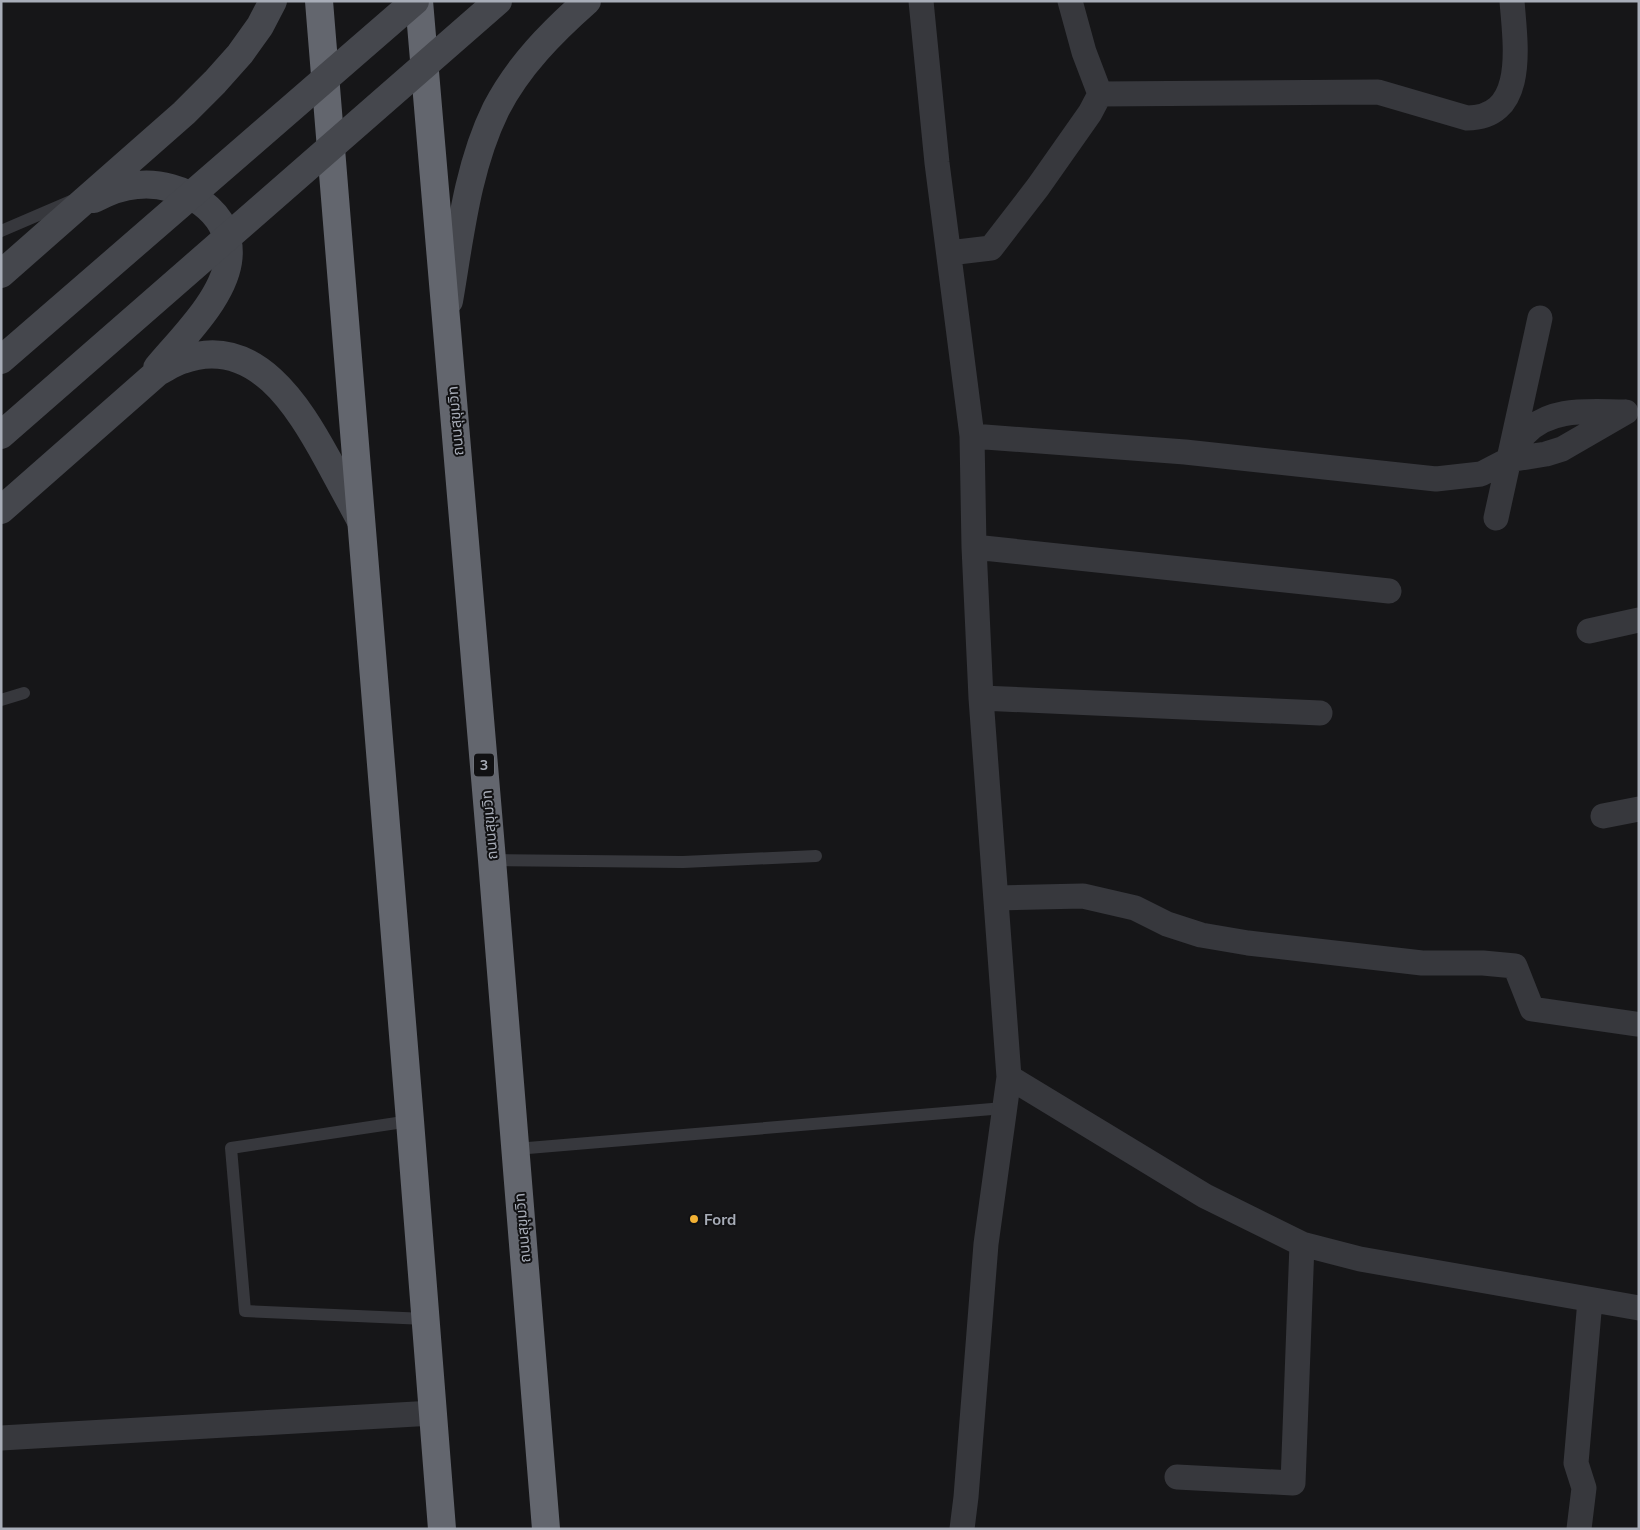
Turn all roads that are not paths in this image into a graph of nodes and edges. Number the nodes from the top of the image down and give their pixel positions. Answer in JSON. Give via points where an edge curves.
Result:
{"nodes":[{"id":1,"x":273,"y":1,"type":"edge"},
{"id":2,"x":319,"y":1,"type":"edge"},
{"id":3,"x":417,"y":1,"type":"edge"},
{"id":4,"x":498,"y":1,"type":"edge"},
{"id":5,"x":587,"y":1,"type":"edge"},
{"id":6,"x":921,"y":1,"type":"edge"},
{"id":7,"x":1070,"y":1,"type":"edge"},
{"id":8,"x":1512,"y":1,"type":"edge"},
{"id":9,"x":1100,"y":94,"type":"junction"},
{"id":10,"x":96,"y":190,"type":"junction"},
{"id":11,"x":73,"y":211,"type":"junction"},
{"id":12,"x":1,"y":230,"type":"edge"},
{"id":13,"x":949,"y":252,"type":"junction"},
{"id":14,"x":1,"y":274,"type":"edge"},
{"id":15,"x":1540,"y":318,"type":"dead end"},
{"id":16,"x":446,"y":319,"type":"junction"},
{"id":17,"x":1,"y":360,"type":"edge"},
{"id":18,"x":145,"y":382,"type":"junction"},
{"id":19,"x":1632,"y":411,"type":"edge"},
{"id":20,"x":1,"y":435,"type":"edge"},
{"id":21,"x":972,"y":436,"type":"junction"},
{"id":22,"x":1508,"y":460,"type":"junction"},
{"id":23,"x":1,"y":510,"type":"edge"},
{"id":24,"x":1496,"y":518,"type":"dead end"},
{"id":25,"x":361,"y":521,"type":"junction"},
{"id":26,"x":974,"y":547,"type":"junction"},
{"id":27,"x":1389,"y":591,"type":"dead end"},
{"id":28,"x":1639,"y":620,"type":"edge"},
{"id":29,"x":1589,"y":631,"type":"dead end"},
{"id":30,"x":24,"y":693,"type":"dead end"},
{"id":31,"x":981,"y":698,"type":"junction"},
{"id":32,"x":1,"y":700,"type":"edge"},
{"id":33,"x":1320,"y":713,"type":"dead end"},
{"id":34,"x":1639,"y":809,"type":"edge"},
{"id":35,"x":1602,"y":816,"type":"dead end"},
{"id":36,"x":816,"y":856,"type":"dead end"},
{"id":37,"x":492,"y":860,"type":"junction"},
{"id":38,"x":997,"y":898,"type":"junction"},
{"id":39,"x":1636,"y":1024,"type":"dead end"},
{"id":40,"x":1009,"y":1077,"type":"junction"},
{"id":41,"x":1004,"y":1108,"type":"junction"},
{"id":42,"x":410,"y":1121,"type":"junction"},
{"id":43,"x":516,"y":1149,"type":"junction"},
{"id":44,"x":1302,"y":1244,"type":"junction"},
{"id":45,"x":1590,"y":1300,"type":"junction"},
{"id":46,"x":1639,"y":1308,"type":"edge"},
{"id":47,"x":426,"y":1319,"type":"junction"},
{"id":48,"x":433,"y":1413,"type":"junction"},
{"id":49,"x":1,"y":1438,"type":"edge"},
{"id":50,"x":1177,"y":1477,"type":"dead end"},
{"id":51,"x":442,"y":1529,"type":"edge"},
{"id":52,"x":546,"y":1529,"type":"edge"},
{"id":53,"x":962,"y":1529,"type":"edge"},
{"id":54,"x":1579,"y":1529,"type":"edge"}],
"edges":[{"from":1,"to":10,"type":"main road","via":[[240,54],[215,82]]},
{"from":2,"to":25,"type":"highway"},
{"from":3,"to":16,"type":"highway","name":"ถนนสุขุมวิท","number":"3"},
{"from":3,"to":17,"type":"main road","bridge":true},
{"from":4,"to":20,"type":"main road","bridge":true},
{"from":5,"to":16,"type":"main road","via":[[526,63],[485,133],[464,211]]},
{"from":6,"to":13,"type":"street"},
{"from":7,"to":9,"type":"street"},
{"from":8,"to":9,"type":"street","via":[[1515,49],[1512,81],[1506,100],[1495,112],[1481,118],[1468,118],[1378,92]]},
{"from":9,"to":13,"type":"street","via":[[1090,113],[991,248]]},
{"from":10,"to":11,"type":"main road"},
{"from":10,"to":12,"type":"lane"},
{"from":11,"to":14,"type":"main road"},
{"from":11,"to":18,"type":"main road","via":[[121,188],[138,184],[156,185],[198,199],[210,208],[225,231],[228,262],[216,291],[204,311]]},
{"from":13,"to":21,"type":"street"},
{"from":15,"to":22,"type":"street"},
{"from":16,"to":37,"type":"highway","name":"ถนนสุขุมวิท","number":"3"},
{"from":18,"to":23,"type":"main road"},
{"from":18,"to":25,"type":"main road","via":[[181,360],[204,355],[227,356],[258,369],[282,389],[308,423]]},
{"from":19,"to":22,"type":"street","via":[[1562,449]]},
{"from":19,"to":22,"type":"street","via":[[1570,412],[1537,423],[1524,434]]},
{"from":21,"to":22,"type":"street","via":[[1185,452],[1436,478],[1481,474]]},
{"from":21,"to":26,"type":"street"},
{"from":22,"to":24,"type":"street"},
{"from":25,"to":42,"type":"highway"},
{"from":26,"to":27,"type":"street"},
{"from":26,"to":31,"type":"street"},
{"from":28,"to":29,"type":"street"},
{"from":30,"to":32,"type":"lane"},
{"from":31,"to":33,"type":"street"},
{"from":31,"to":38,"type":"street"},
{"from":34,"to":35,"type":"street"},
{"from":36,"to":37,"type":"lane","via":[[682,862]]},
{"from":37,"to":43,"type":"highway","name":"ถนนสุขุมวิท","number":"3"},
{"from":38,"to":39,"type":"street","via":[[1083,896],[1135,908],[1167,924],[1202,934],[1248,943],[1422,963],[1515,966],[1532,1009]]},
{"from":38,"to":40,"type":"street"},
{"from":40,"to":41,"type":"street"},
{"from":40,"to":44,"type":"street","via":[[1206,1196]]},
{"from":41,"to":43,"type":"lane"},
{"from":41,"to":53,"type":"street","via":[[986,1244]]},
{"from":42,"to":47,"type":"highway"},
{"from":42,"to":47,"type":"lane","via":[[231,1148],[244,1311]]},
{"from":43,"to":52,"type":"highway","name":"ถนนสุขุมวิท","number":"3"},
{"from":44,"to":45,"type":"street","via":[[1360,1259]]},
{"from":44,"to":50,"type":"street","via":[[1294,1483]]},
{"from":45,"to":46,"type":"street"},
{"from":45,"to":54,"type":"street","via":[[1576,1463],[1584,1488]]},
{"from":47,"to":48,"type":"highway"},
{"from":48,"to":49,"type":"street"},
{"from":48,"to":51,"type":"highway"}]}
